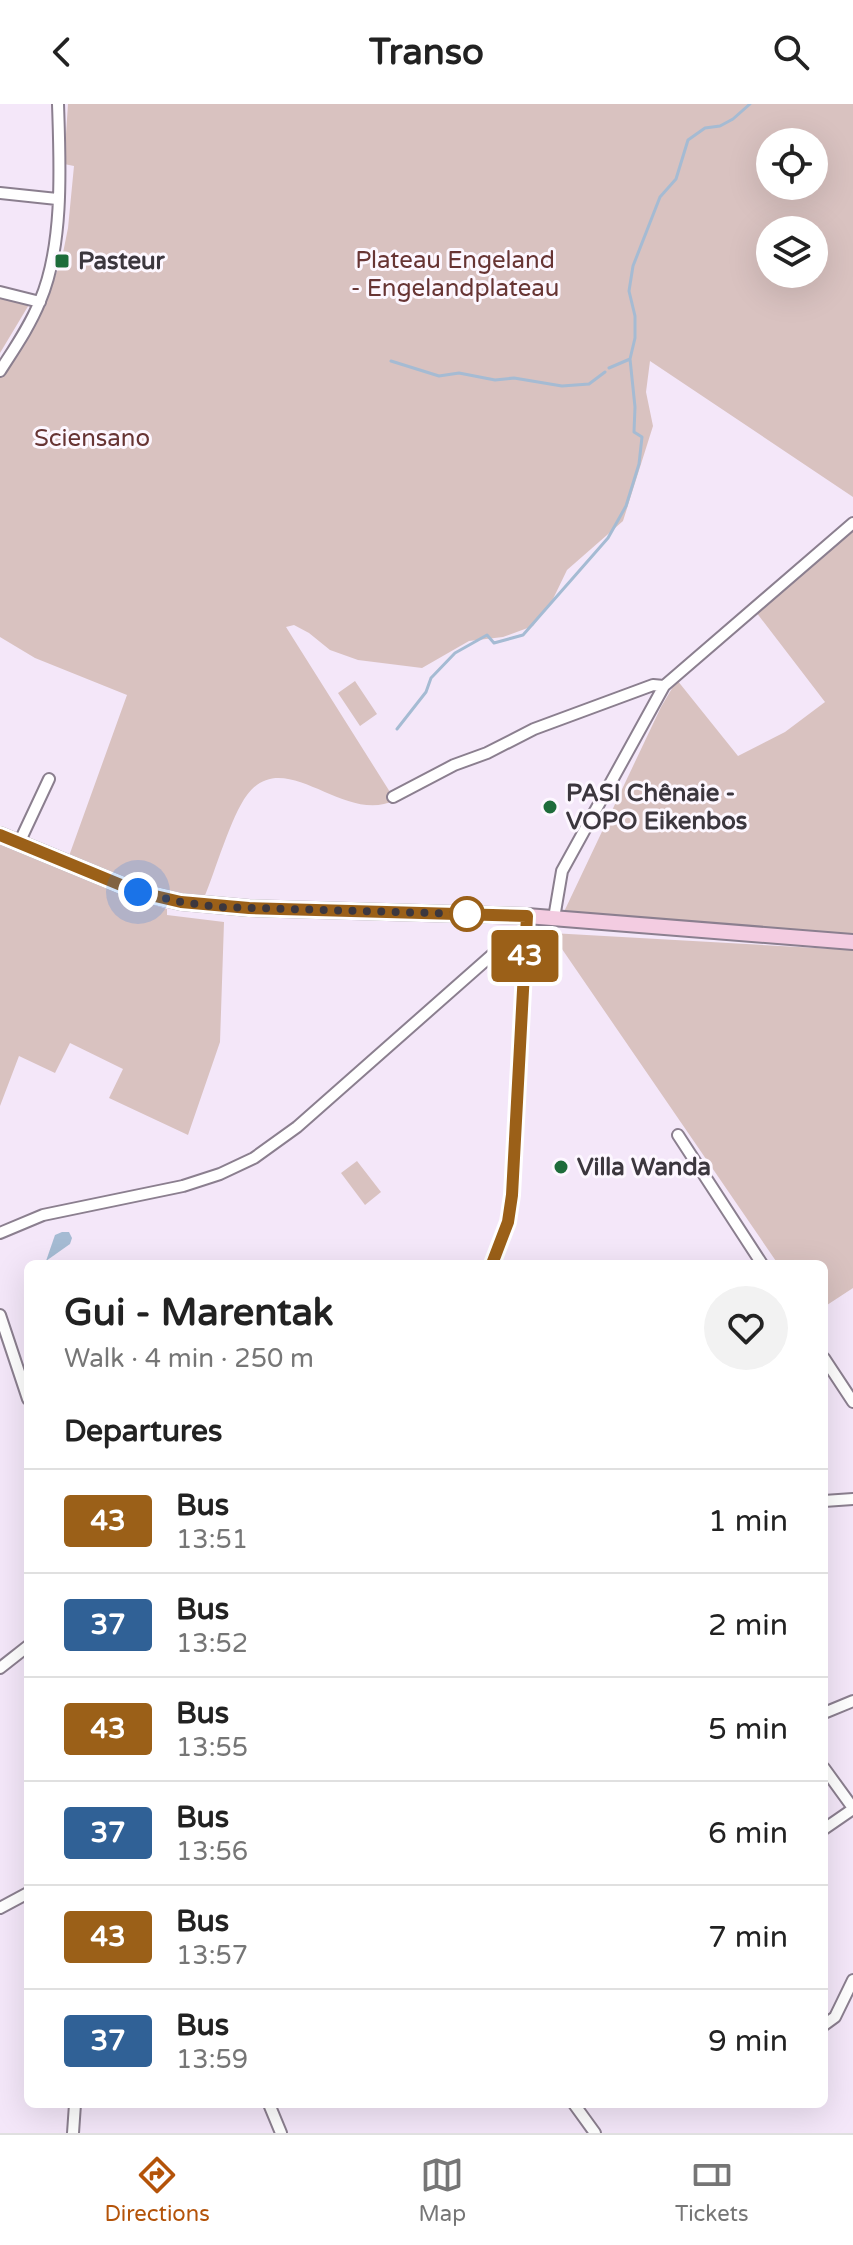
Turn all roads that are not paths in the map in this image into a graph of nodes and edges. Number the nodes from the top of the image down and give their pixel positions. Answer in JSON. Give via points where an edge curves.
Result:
{"nodes":[{"id":1,"x":58,"y":104,"type":"edge"},
{"id":2,"x":0,"y":193,"type":"edge"},
{"id":3,"x":57,"y":199,"type":"junction"},
{"id":4,"x":0,"y":292,"type":"edge"},
{"id":5,"x":40,"y":302,"type":"junction"},
{"id":6,"x":0,"y":371,"type":"edge"},
{"id":7,"x":853,"y":523,"type":"edge"},
{"id":8,"x":664,"y":686,"type":"junction"},
{"id":9,"x":49,"y":779,"type":"dead end"},
{"id":10,"x":393,"y":797,"type":"dead end"},
{"id":11,"x":0,"y":835,"type":"edge"},
{"id":12,"x":19,"y":843,"type":"junction"},
{"id":13,"x":527,"y":916,"type":"junction"},
{"id":14,"x":554,"y":918,"type":"junction"},
{"id":15,"x":527,"y":935,"type":"junction"},
{"id":16,"x":853,"y":942,"type":"edge"},
{"id":17,"x":678,"y":1135,"type":"dead end"},
{"id":18,"x":0,"y":1233,"type":"edge"},
{"id":19,"x":494,"y":1260,"type":"edge"},
{"id":20,"x":759,"y":1260,"type":"edge"},
{"id":21,"x":0,"y":1315,"type":"edge"},
{"id":22,"x":828,"y":1364,"type":"edge"},
{"id":23,"x":24,"y":1387,"type":"edge"},
{"id":24,"x":853,"y":1402,"type":"edge"},
{"id":25,"x":853,"y":1499,"type":"edge"},
{"id":26,"x":828,"y":1501,"type":"edge"},
{"id":27,"x":24,"y":1649,"type":"edge"},
{"id":28,"x":0,"y":1668,"type":"edge"},
{"id":29,"x":853,"y":1701,"type":"edge"},
{"id":30,"x":828,"y":1711,"type":"edge"},
{"id":31,"x":828,"y":1774,"type":"edge"},
{"id":32,"x":853,"y":1809,"type":"edge"},
{"id":33,"x":828,"y":1826,"type":"edge"},
{"id":34,"x":24,"y":1895,"type":"edge"},
{"id":35,"x":0,"y":1908,"type":"edge"},
{"id":36,"x":853,"y":1980,"type":"edge"},
{"id":37,"x":828,"y":2022,"type":"edge"},
{"id":38,"x":75,"y":2108,"type":"edge"},
{"id":39,"x":271,"y":2108,"type":"edge"},
{"id":40,"x":577,"y":2108,"type":"edge"},
{"id":41,"x":73,"y":2133,"type":"edge"},
{"id":42,"x":281,"y":2133,"type":"edge"},
{"id":43,"x":595,"y":2133,"type":"edge"}],
"edges":[{"from":1,"to":3,"type":"street"},
{"from":2,"to":3,"type":"street"},
{"from":3,"to":5,"type":"street","via":[[56,249]]},
{"from":4,"to":5,"type":"street"},
{"from":5,"to":6,"type":"street"},
{"from":7,"to":8,"type":"street"},
{"from":8,"to":10,"type":"street","via":[[653,685],[534,729]]},
{"from":8,"to":14,"type":"street","via":[[562,871]]},
{"from":9,"to":12,"type":"street"},
{"from":11,"to":12,"type":"street"},
{"from":12,"to":13,"type":"street","via":[[138,892],[181,902]]},
{"from":13,"to":14,"type":"street"},
{"from":13,"to":15,"type":"street"},
{"from":14,"to":16,"type":"street"},
{"from":15,"to":18,"type":"street","via":[[510,939],[297,1127],[254,1158],[183,1186],[43,1215]]},
{"from":15,"to":19,"type":"street","via":[[512,1195]]},
{"from":17,"to":20,"type":"street"},
{"from":21,"to":23,"type":"street"},
{"from":22,"to":24,"type":"street"},
{"from":25,"to":26,"type":"street"},
{"from":27,"to":28,"type":"street"},
{"from":29,"to":30,"type":"street"},
{"from":31,"to":32,"type":"street"},
{"from":32,"to":33,"type":"street"},
{"from":34,"to":35,"type":"street"},
{"from":36,"to":37,"type":"street"},
{"from":38,"to":41,"type":"street"},
{"from":39,"to":42,"type":"street"},
{"from":40,"to":43,"type":"street"}]}
